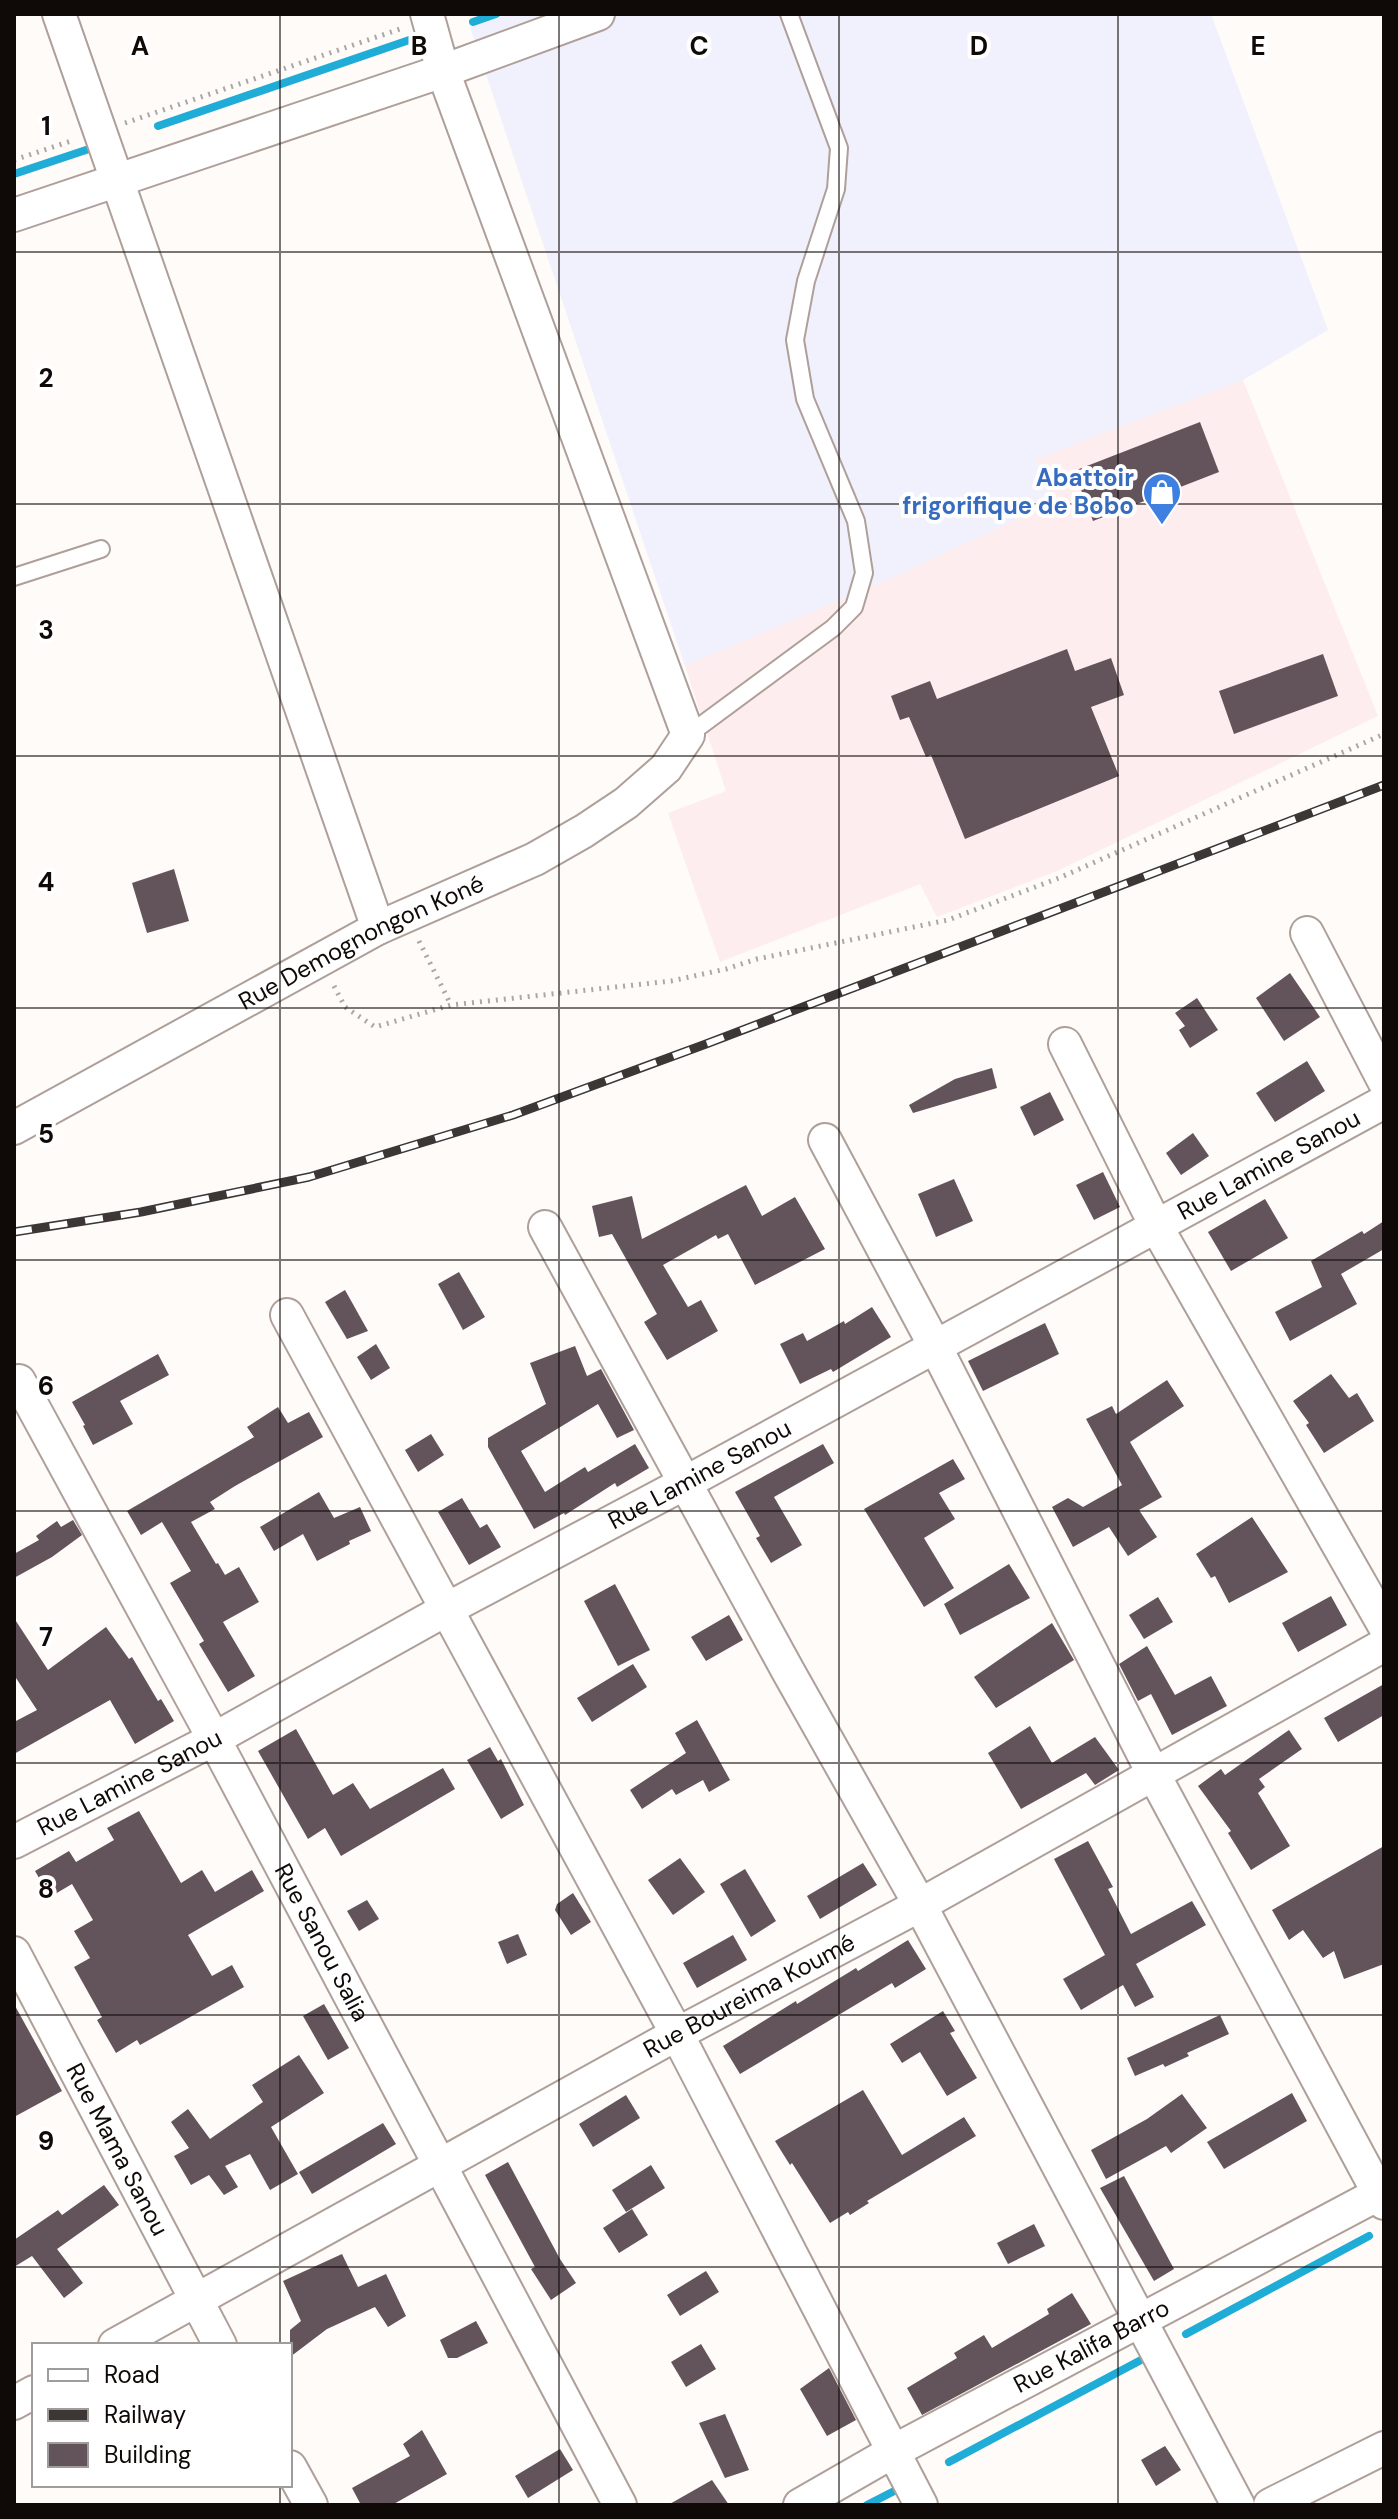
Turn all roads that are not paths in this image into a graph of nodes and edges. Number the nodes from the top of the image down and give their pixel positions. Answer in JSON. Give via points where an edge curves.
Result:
{"nodes":[{"id":1,"x":59,"y":14,"type":"edge"},
{"id":2,"x":598,"y":14,"type":"edge"},
{"id":3,"x":789,"y":14,"type":"edge"},
{"id":4,"x":428,"y":17,"type":"edge"},
{"id":5,"x":443,"y":71,"type":"junction"},
{"id":6,"x":116,"y":180,"type":"junction"},
{"id":7,"x":14,"y":215,"type":"edge"},
{"id":8,"x":101,"y":549,"type":"dead end"},
{"id":9,"x":14,"y":577,"type":"edge"},
{"id":10,"x":688,"y":735,"type":"junction"},
{"id":11,"x":392,"y":921,"type":"junction"},
{"id":12,"x":1307,"y":933,"type":"dead end"},
{"id":13,"x":1065,"y":1044,"type":"dead end"},
{"id":14,"x":1384,"y":1081,"type":"edge"},
{"id":15,"x":1384,"y":1102,"type":"edge"},
{"id":16,"x":14,"y":1128,"type":"edge"},
{"id":17,"x":825,"y":1140,"type":"dead end"},
{"id":18,"x":1156,"y":1226,"type":"junction"},
{"id":19,"x":545,"y":1227,"type":"dead end"},
{"id":20,"x":287,"y":1315,"type":"dead end"},
{"id":21,"x":935,"y":1346,"type":"junction"},
{"id":22,"x":19,"y":1381,"type":"dead end"},
{"id":23,"x":685,"y":1483,"type":"junction"},
{"id":24,"x":447,"y":1609,"type":"junction"},
{"id":25,"x":1384,"y":1625,"type":"edge"},
{"id":26,"x":1384,"y":1645,"type":"edge"},
{"id":27,"x":214,"y":1739,"type":"junction"},
{"id":28,"x":1154,"y":1775,"type":"junction"},
{"id":29,"x":14,"y":1842,"type":"edge"},
{"id":30,"x":920,"y":1905,"type":"junction"},
{"id":31,"x":14,"y":1953,"type":"edge"},
{"id":32,"x":677,"y":2034,"type":"junction"},
{"id":33,"x":441,"y":2164,"type":"junction"},
{"id":34,"x":1382,"y":2196,"type":"edge"},
{"id":35,"x":194,"y":2299,"type":"junction"},
{"id":36,"x":1141,"y":2321,"type":"junction"},
{"id":37,"x":118,"y":2343,"type":"edge"},
{"id":38,"x":219,"y":2343,"type":"edge"},
{"id":39,"x":32,"y":2393,"type":"edge"},
{"id":40,"x":14,"y":2403,"type":"edge"},
{"id":41,"x":1384,"y":2448,"type":"edge"},
{"id":42,"x":894,"y":2451,"type":"junction"},
{"id":43,"x":292,"y":2471,"type":"edge"},
{"id":44,"x":311,"y":2505,"type":"edge"},
{"id":45,"x":620,"y":2505,"type":"edge"},
{"id":46,"x":800,"y":2505,"type":"edge"},
{"id":47,"x":921,"y":2505,"type":"edge"},
{"id":48,"x":1238,"y":2505,"type":"edge"},
{"id":49,"x":1270,"y":2505,"type":"edge"}],
"edges":[{"from":1,"to":6,"type":"street"},
{"from":2,"to":5,"type":"street"},
{"from":3,"to":10,"type":"lane","via":[[839,148],[836,189],[806,281],[795,340],[805,399],[856,521],[864,573],[854,607],[833,628]]},
{"from":4,"to":5,"type":"street"},
{"from":5,"to":6,"type":"street"},
{"from":5,"to":10,"type":"street"},
{"from":6,"to":7,"type":"street"},
{"from":6,"to":11,"type":"street"},
{"from":8,"to":9,"type":"lane"},
{"from":10,"to":11,"type":"street","name":"Rue Demognongon Koné","via":[[666,768],[584,831],[535,859]]},
{"from":11,"to":16,"type":"street","name":"Rue Demognongon Koné"},
{"from":12,"to":14,"type":"street"},
{"from":13,"to":18,"type":"street"},
{"from":15,"to":18,"type":"street","name":"Rue Lamine Sanou"},
{"from":17,"to":21,"type":"street"},
{"from":18,"to":21,"type":"street","name":"Rue Lamine Sanou"},
{"from":18,"to":25,"type":"street"},
{"from":19,"to":23,"type":"street"},
{"from":20,"to":24,"type":"street"},
{"from":21,"to":23,"type":"street","name":"Rue Lamine Sanou"},
{"from":21,"to":28,"type":"street"},
{"from":22,"to":27,"type":"street","name":"Rue Sanou Salia"},
{"from":23,"to":24,"type":"street","name":"Rue Lamine Sanou"},
{"from":23,"to":30,"type":"street"},
{"from":24,"to":27,"type":"street","name":"Rue Lamine Sanou"},
{"from":24,"to":32,"type":"street"},
{"from":26,"to":28,"type":"street","name":"Rue Boureima Koumé"},
{"from":27,"to":29,"type":"street","name":"Rue Lamine Sanou"},
{"from":27,"to":33,"type":"street","name":"Rue Sanou Salia"},
{"from":28,"to":30,"type":"street","name":"Rue Boureima Koumé"},
{"from":28,"to":34,"type":"street"},
{"from":30,"to":32,"type":"street","name":"Rue Boureima Koumé"},
{"from":30,"to":36,"type":"street"},
{"from":31,"to":35,"type":"street","name":"Rue Mama Sanou"},
{"from":32,"to":33,"type":"street","name":"Rue Boureima Koumé"},
{"from":32,"to":42,"type":"street"},
{"from":33,"to":35,"type":"street","name":"Rue Boureima Koumé"},
{"from":33,"to":45,"type":"street","name":"Rue Sanou Salia"},
{"from":34,"to":36,"type":"street","name":"Rue Kalifa Barro"},
{"from":35,"to":37,"type":"street","name":"Rue Boureima Koumé"},
{"from":35,"to":38,"type":"street","name":"Rue Mama Sanou"},
{"from":36,"to":42,"type":"street","name":"Rue Kalifa Barro"},
{"from":36,"to":48,"type":"street"},
{"from":39,"to":40,"type":"street"},
{"from":41,"to":49,"type":"street"},
{"from":42,"to":46,"type":"street","name":"Rue Kalifa Barro"},
{"from":42,"to":47,"type":"street"},
{"from":43,"to":44,"type":"street"}]}
